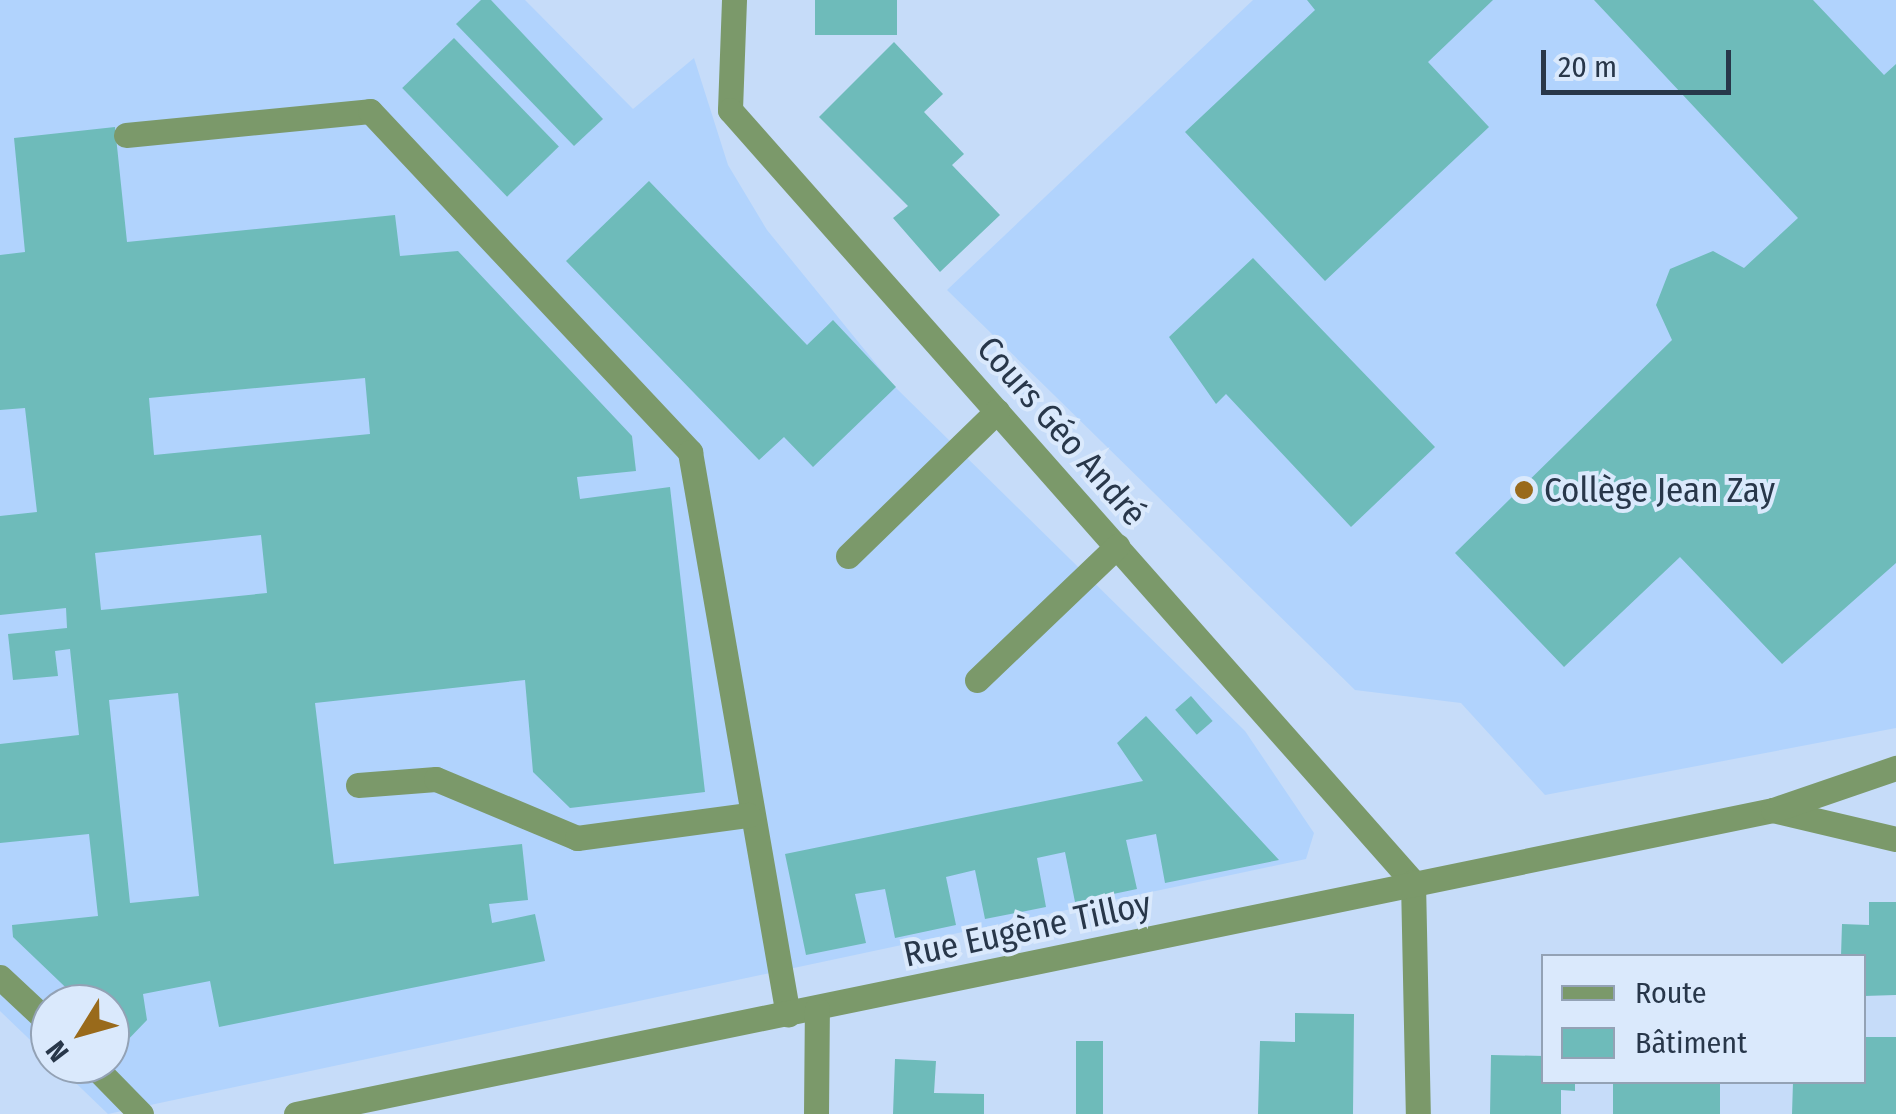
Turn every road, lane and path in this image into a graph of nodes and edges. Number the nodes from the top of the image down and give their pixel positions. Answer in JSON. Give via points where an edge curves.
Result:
{"nodes":[{"id":1,"x":734,"y":0,"type":"edge"},
{"id":2,"x":126,"y":135,"type":"dead end"},
{"id":3,"x":997,"y":410,"type":"junction"},
{"id":4,"x":1116,"y":546,"type":"junction"},
{"id":5,"x":848,"y":556,"type":"dead end"},
{"id":6,"x":976,"y":680,"type":"dead end"},
{"id":7,"x":1896,"y":768,"type":"edge"},
{"id":8,"x":358,"y":785,"type":"dead end"},
{"id":9,"x":1773,"y":810,"type":"junction"},
{"id":10,"x":748,"y":815,"type":"junction"},
{"id":11,"x":1896,"y":839,"type":"edge"},
{"id":12,"x":1413,"y":882,"type":"junction"},
{"id":13,"x":0,"y":977,"type":"edge"},
{"id":14,"x":30,"y":1005,"type":"edge"},
{"id":15,"x":817,"y":1009,"type":"junction"},
{"id":16,"x":788,"y":1015,"type":"junction"},
{"id":17,"x":112,"y":1084,"type":"edge"},
{"id":18,"x":141,"y":1114,"type":"edge"},
{"id":19,"x":296,"y":1114,"type":"edge"},
{"id":20,"x":816,"y":1114,"type":"edge"},
{"id":21,"x":1418,"y":1114,"type":"edge"}],
"edges":[{"from":1,"to":3,"type":"street","name":"Cours Géo André","via":[[730,110]]},
{"from":2,"to":10,"type":"street","via":[[370,110],[690,452]]},
{"from":3,"to":4,"type":"street","name":"Cours Géo André"},
{"from":3,"to":5,"type":"street"},
{"from":4,"to":6,"type":"street"},
{"from":4,"to":12,"type":"street","name":"Cours Géo André"},
{"from":7,"to":9,"type":"street","name":"Rue Eugène Tilloy"},
{"from":8,"to":10,"type":"street","via":[[436,780],[577,838]]},
{"from":9,"to":11,"type":"street","name":"Rue Eugène Tilloy"},
{"from":9,"to":12,"type":"street","name":"Rue Eugène Tilloy"},
{"from":10,"to":16,"type":"street"},
{"from":12,"to":15,"type":"street","name":"Rue Eugène Tilloy"},
{"from":12,"to":21,"type":"street"},
{"from":13,"to":14,"type":"street"},
{"from":15,"to":16,"type":"street","name":"Rue Eugène Tilloy"},
{"from":15,"to":20,"type":"street"},
{"from":16,"to":19,"type":"street","name":"Rue Eugène Tilloy"},
{"from":17,"to":18,"type":"street"}]}
